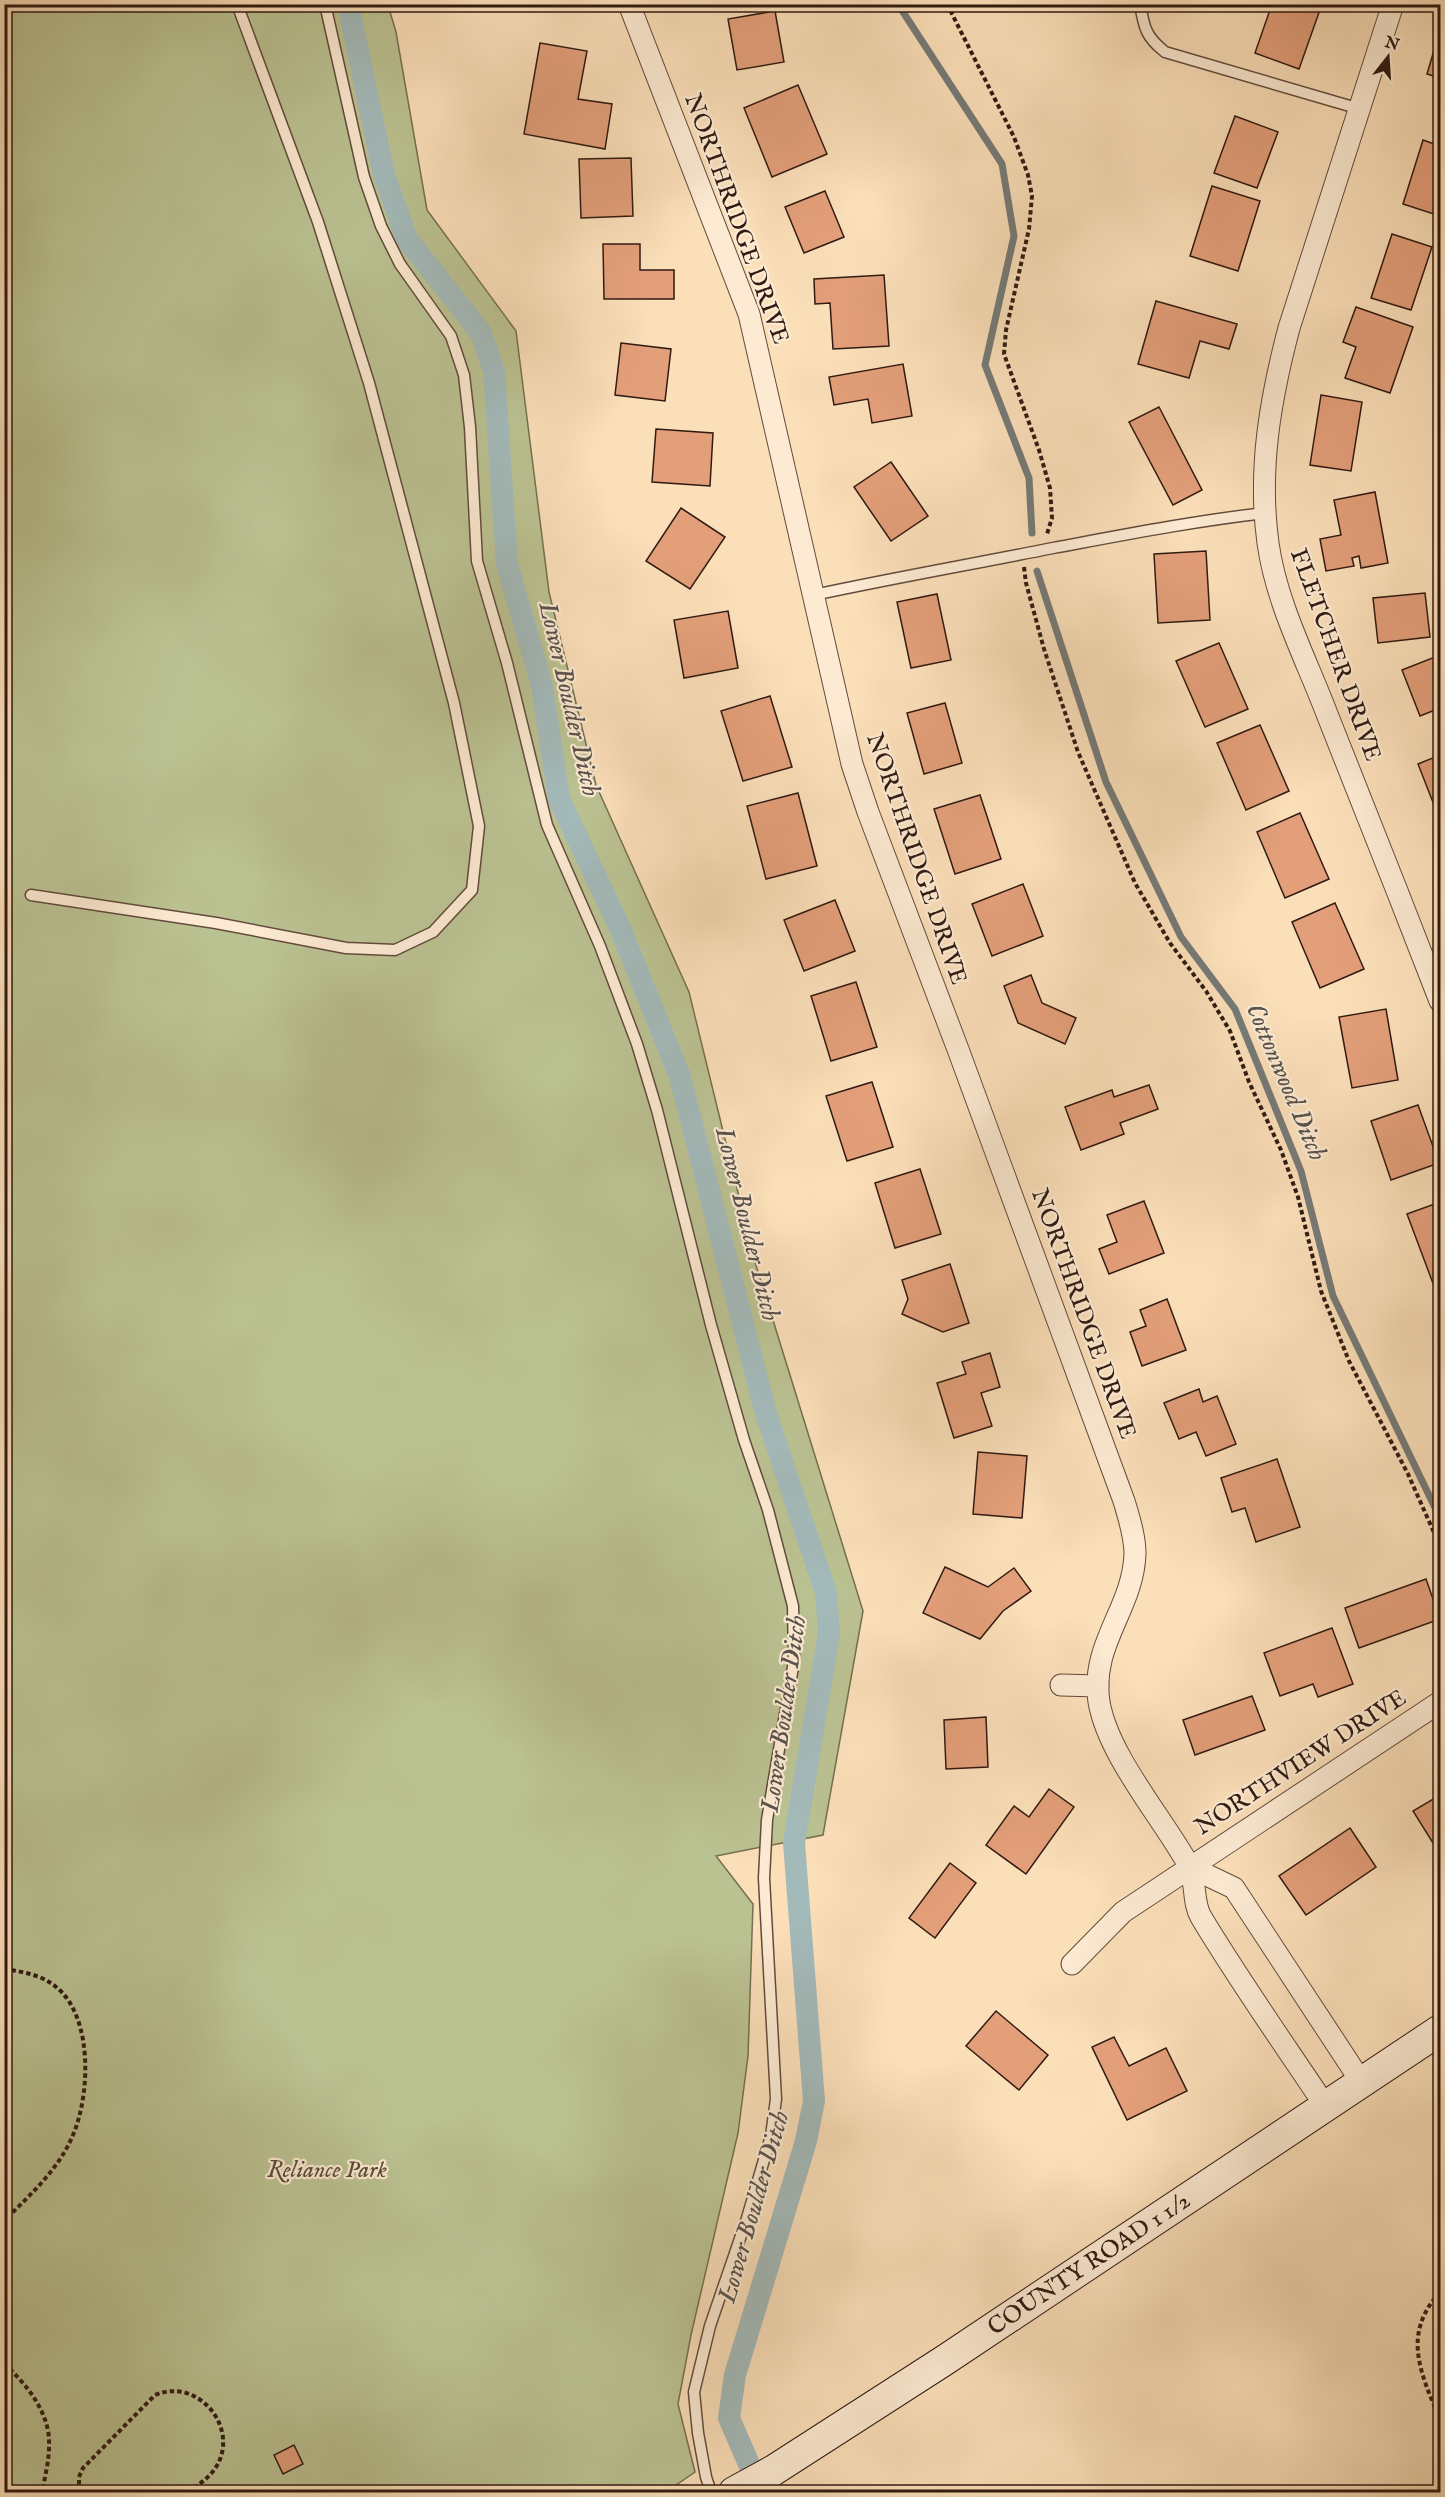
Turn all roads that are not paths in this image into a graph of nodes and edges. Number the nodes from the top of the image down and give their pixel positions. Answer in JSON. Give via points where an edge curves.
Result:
{"nodes":[{"id":1,"x":237,"y":4,"type":"edge"},
{"id":2,"x":325,"y":4,"type":"edge"},
{"id":3,"x":629,"y":4,"type":"edge"},
{"id":4,"x":1140,"y":4,"type":"edge"},
{"id":5,"x":1394,"y":4,"type":"edge"},
{"id":6,"x":1360,"y":109,"type":"junction"},
{"id":7,"x":1265,"y":513,"type":"junction"},
{"id":8,"x":814,"y":595,"type":"junction"},
{"id":9,"x":31,"y":895,"type":"dead end"},
{"id":10,"x":1440,"y":1001,"type":"edge"},
{"id":11,"x":1061,"y":1685,"type":"dead end"},
{"id":12,"x":1098,"y":1686,"type":"junction"},
{"id":13,"x":1440,"y":1701,"type":"edge"},
{"id":14,"x":1190,"y":1867,"type":"junction"},
{"id":15,"x":1072,"y":1964,"type":"dead end"},
{"id":16,"x":1440,"y":2030,"type":"edge"},
{"id":17,"x":1362,"y":2083,"type":"junction"},
{"id":18,"x":1326,"y":2107,"type":"junction"},
{"id":19,"x":727,"y":2492,"type":"edge"}],
"edges":[{"from":1,"to":9,"type":"lane","via":[[318,222],[369,383],[454,703],[479,826],[472,890],[433,932],[395,950],[346,948],[216,923]]},
{"from":2,"to":19,"type":"lane","via":[[364,177],[381,226],[400,264],[451,336],[464,375],[477,561],[547,825],[600,946],[637,1044],[711,1325],[793,1606],[794,1661],[767,1820],[764,1878],[776,2099],[771,2136],[710,2326],[694,2392],[706,2477]]},
{"from":3,"to":8,"type":"street","name":"NORTHRIDGE DRIVE","via":[[749,314]]},
{"from":4,"to":6,"type":"lane","via":[[1150,41],[1165,52]]},
{"from":5,"to":6,"type":"street","name":"FLETCHER DRIVE"},
{"from":6,"to":7,"type":"street","name":"FLETCHER DRIVE","via":[[1276,377],[1264,459]]},
{"from":7,"to":8,"type":"lane","via":[[1205,520]]},
{"from":7,"to":10,"type":"street","name":"FLETCHER DRIVE","via":[[1268,545],[1288,616]]},
{"from":8,"to":12,"type":"street","name":"NORTHRIDGE DRIVE","via":[[852,764],[868,812],[1133,1533],[1132,1578],[1104,1645]]},
{"from":11,"to":12,"type":"street"},
{"from":12,"to":14,"type":"street","name":"NORTHRIDGE DRIVE","via":[[1110,1739]]},
{"from":13,"to":14,"type":"street","name":"NORTHVIEW DRIVE"},
{"from":14,"to":15,"type":"street","name":"NORTHVIEW DRIVE","via":[[1123,1912]]},
{"from":14,"to":17,"type":"street","via":[[1234,1888]]},
{"from":14,"to":18,"type":"street","name":"NORTHRIDGE DRIVE","via":[[1199,1914]]},
{"from":16,"to":17,"type":"street","name":"COUNTY ROAD 1 1/2"},
{"from":17,"to":18,"type":"street","name":"COUNTY ROAD 1 1/2"},
{"from":18,"to":19,"type":"street","name":"COUNTY ROAD 1 1/2","via":[[768,2474]]}]}
